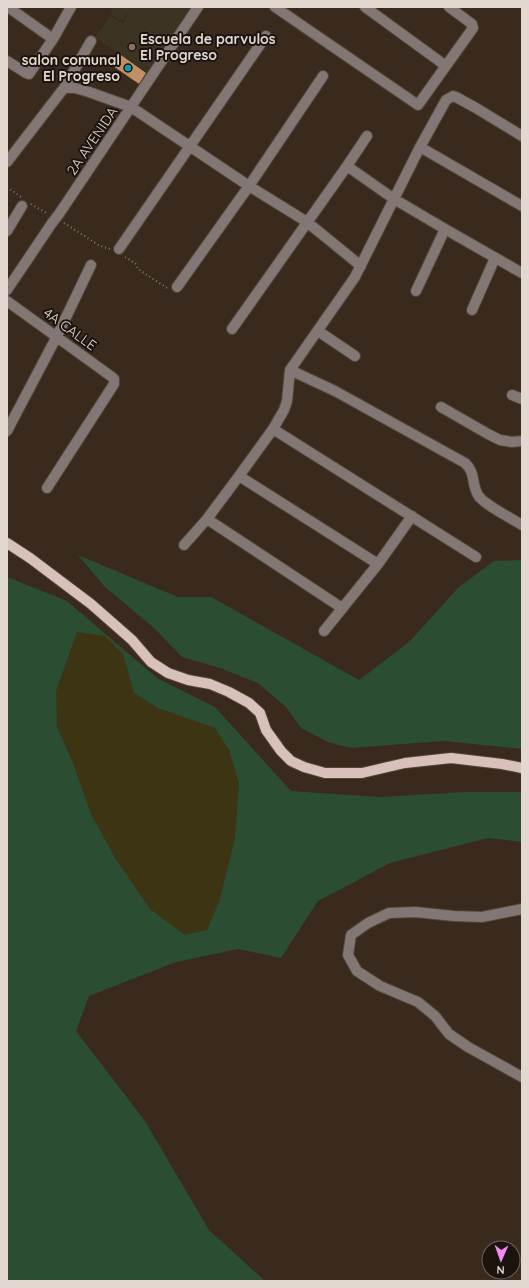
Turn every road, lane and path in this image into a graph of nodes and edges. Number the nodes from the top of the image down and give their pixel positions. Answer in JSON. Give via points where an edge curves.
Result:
{"nodes":[{"id":1,"x":8,"y":7,"type":"edge"},
{"id":2,"x":70,"y":7,"type":"edge"},
{"id":3,"x":198,"y":7,"type":"edge"},
{"id":4,"x":275,"y":7,"type":"edge"},
{"id":5,"x":365,"y":7,"type":"edge"},
{"id":6,"x":449,"y":7,"type":"edge"},
{"id":7,"x":266,"y":36,"type":"dead end"},
{"id":8,"x":53,"y":39,"type":"junction"},
{"id":9,"x":91,"y":41,"type":"dead end"},
{"id":10,"x":7,"y":61,"type":"edge"},
{"id":11,"x":446,"y":66,"type":"junction"},
{"id":12,"x":323,"y":76,"type":"dead end"},
{"id":13,"x":64,"y":88,"type":"junction"},
{"id":14,"x":131,"y":108,"type":"junction"},
{"id":15,"x":367,"y":136,"type":"dead end"},
{"id":16,"x":522,"y":136,"type":"edge"},
{"id":17,"x":191,"y":147,"type":"junction"},
{"id":18,"x":420,"y":147,"type":"junction"},
{"id":19,"x":7,"y":162,"type":"edge"},
{"id":20,"x":347,"y":166,"type":"junction"},
{"id":21,"x":249,"y":186,"type":"junction"},
{"id":22,"x":7,"y":187,"type":"edge"},
{"id":23,"x":394,"y":198,"type":"junction"},
{"id":24,"x":24,"y":202,"type":"junction"},
{"id":25,"x":522,"y":206,"type":"edge"},
{"id":26,"x":56,"y":218,"type":"junction"},
{"id":27,"x":307,"y":222,"type":"junction"},
{"id":28,"x":445,"y":229,"type":"junction"},
{"id":29,"x":7,"y":231,"type":"edge"},
{"id":30,"x":119,"y":252,"type":"junction"},
{"id":31,"x":495,"y":258,"type":"junction"},
{"id":32,"x":91,"y":265,"type":"dead end"},
{"id":33,"x":362,"y":266,"type":"junction"},
{"id":34,"x":522,"y":273,"type":"edge"},
{"id":35,"x":173,"y":288,"type":"joint"},
{"id":36,"x":7,"y":290,"type":"edge"},
{"id":37,"x":416,"y":291,"type":"dead end"},
{"id":38,"x":7,"y":301,"type":"edge"},
{"id":39,"x":472,"y":310,"type":"dead end"},
{"id":40,"x":232,"y":329,"type":"dead end"},
{"id":41,"x":318,"y":331,"type":"junction"},
{"id":42,"x":57,"y":336,"type":"junction"},
{"id":43,"x":355,"y":356,"type":"dead end"},
{"id":44,"x":290,"y":370,"type":"junction"},
{"id":45,"x":512,"y":395,"type":"dead end"},
{"id":46,"x":522,"y":399,"type":"edge"},
{"id":47,"x":441,"y":407,"type":"dead end"},
{"id":48,"x":273,"y":429,"type":"junction"},
{"id":49,"x":7,"y":431,"type":"edge"},
{"id":50,"x":522,"y":441,"type":"edge"},
{"id":51,"x":239,"y":476,"type":"junction"},
{"id":52,"x":47,"y":488,"type":"dead end"},
{"id":53,"x":412,"y":516,"type":"junction"},
{"id":54,"x":207,"y":519,"type":"junction"},
{"id":55,"x":522,"y":525,"type":"edge"},
{"id":56,"x":7,"y":543,"type":"edge"},
{"id":57,"x":184,"y":545,"type":"dead end"},
{"id":58,"x":476,"y":557,"type":"dead end"},
{"id":59,"x":378,"y":564,"type":"junction"},
{"id":60,"x":342,"y":608,"type":"junction"},
{"id":61,"x":324,"y":631,"type":"dead end"},
{"id":62,"x":522,"y":768,"type":"edge"},
{"id":63,"x":522,"y":909,"type":"edge"},
{"id":64,"x":522,"y":1077,"type":"edge"}],
"edges":[{"from":1,"to":8,"type":"street"},
{"from":2,"to":8,"type":"street"},
{"from":3,"to":14,"type":"street","name":"2A AVENIDA"},
{"from":4,"to":11,"type":"street","via":[[416,105],[419,105]]},
{"from":5,"to":11,"type":"street"},
{"from":6,"to":11,"type":"street","via":[[473,26]]},
{"from":7,"to":17,"type":"street"},
{"from":8,"to":10,"type":"street","via":[[29,74]]},
{"from":9,"to":13,"type":"street"},
{"from":12,"to":21,"type":"street"},
{"from":13,"to":14,"type":"street","via":[[89,92]]},
{"from":13,"to":19,"type":"street"},
{"from":14,"to":17,"type":"street"},
{"from":14,"to":26,"type":"street","name":"2A AVENIDA"},
{"from":15,"to":20,"type":"street"},
{"from":16,"to":18,"type":"street","via":[[453,96],[446,100]]},
{"from":17,"to":21,"type":"street"},
{"from":17,"to":30,"type":"street"},
{"from":18,"to":23,"type":"street"},
{"from":18,"to":25,"type":"street"},
{"from":20,"to":23,"type":"street"},
{"from":20,"to":27,"type":"street"},
{"from":21,"to":27,"type":"street"},
{"from":21,"to":35,"type":"street"},
{"from":22,"to":24,"type":"path"},
{"from":23,"to":28,"type":"street"},
{"from":23,"to":33,"type":"street"},
{"from":24,"to":26,"type":"path"},
{"from":24,"to":29,"type":"street"},
{"from":26,"to":30,"type":"path","via":[[100,246]]},
{"from":26,"to":36,"type":"street","name":"2A AVENIDA"},
{"from":27,"to":33,"type":"street"},
{"from":27,"to":40,"type":"street"},
{"from":28,"to":31,"type":"street"},
{"from":28,"to":37,"type":"street"},
{"from":30,"to":35,"type":"path","via":[[136,264],[138,269]]},
{"from":31,"to":34,"type":"street"},
{"from":31,"to":39,"type":"street"},
{"from":32,"to":42,"type":"street"},
{"from":33,"to":41,"type":"street"},
{"from":38,"to":42,"type":"street","name":"4A CALLE"},
{"from":41,"to":43,"type":"street"},
{"from":41,"to":44,"type":"street"},
{"from":42,"to":49,"type":"street"},
{"from":42,"to":52,"type":"street","name":"4A CALLE","via":[[115,381]]},
{"from":44,"to":48,"type":"street","via":[[288,401]]},
{"from":44,"to":55,"type":"street","via":[[335,391],[465,463],[472,471],[478,496]]},
{"from":45,"to":46,"type":"street"},
{"from":47,"to":50,"type":"street","via":[[500,440]]},
{"from":48,"to":51,"type":"street"},
{"from":48,"to":53,"type":"street"},
{"from":51,"to":54,"type":"street"},
{"from":51,"to":59,"type":"street"},
{"from":53,"to":58,"type":"street"},
{"from":53,"to":59,"type":"street"},
{"from":54,"to":57,"type":"street"},
{"from":54,"to":60,"type":"street"},
{"from":56,"to":62,"type":"main road","via":[[91,604],[132,640],[152,662],[168,673],[210,684],[249,703],[260,713],[266,730],[281,751],[291,761],[304,767],[325,773],[362,773],[405,763],[451,758]]},
{"from":59,"to":60,"type":"street"},
{"from":60,"to":61,"type":"street"},
{"from":63,"to":64,"type":"street","via":[[482,917],[415,912],[389,913],[351,935],[348,955],[357,971],[380,986],[418,1002],[435,1016],[450,1034],[468,1047]]}]}
